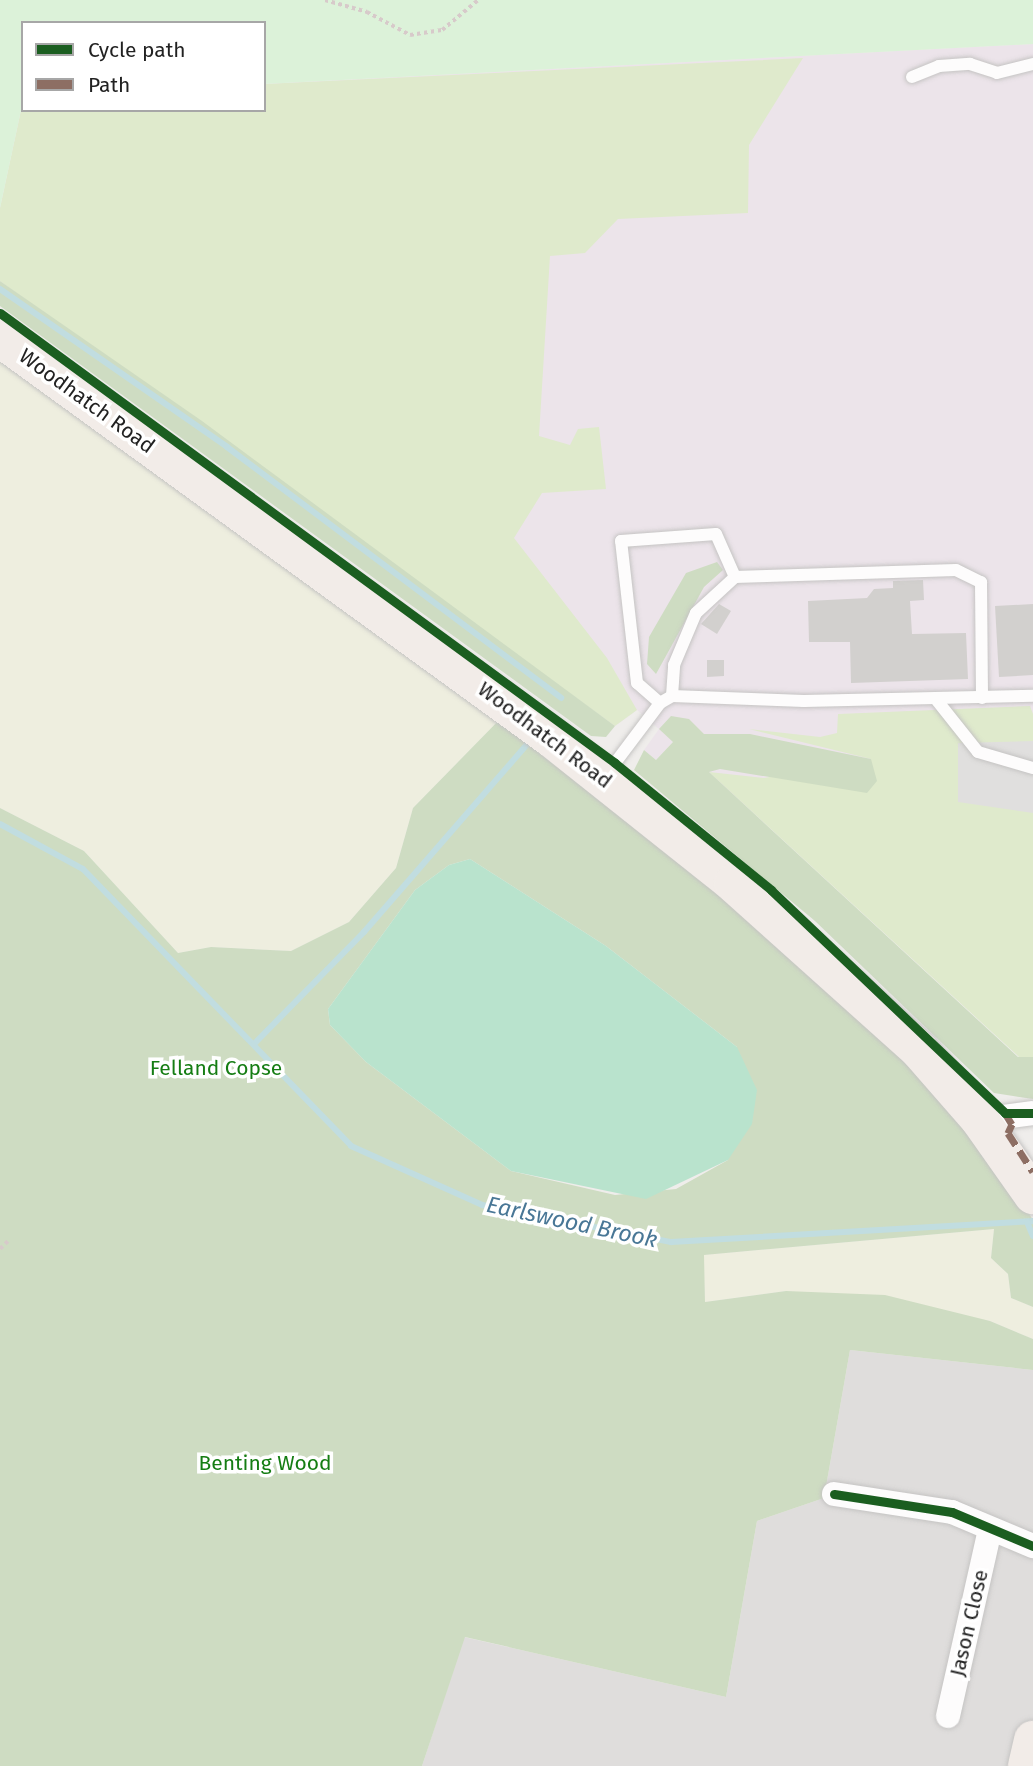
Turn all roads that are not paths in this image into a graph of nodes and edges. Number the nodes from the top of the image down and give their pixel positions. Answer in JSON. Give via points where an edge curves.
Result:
{"nodes":[{"id":1,"x":1033,"y":64,"type":"edge"},
{"id":2,"x":912,"y":77,"type":"dead end"},
{"id":3,"x":0,"y":338,"type":"edge"},
{"id":4,"x":735,"y":577,"type":"junction"},
{"id":5,"x":672,"y":696,"type":"junction"},
{"id":6,"x":1033,"y":696,"type":"edge"},
{"id":7,"x":935,"y":698,"type":"junction"},
{"id":8,"x":982,"y":698,"type":"junction"},
{"id":9,"x":660,"y":703,"type":"junction"},
{"id":10,"x":1033,"y":768,"type":"edge"},
{"id":11,"x":603,"y":778,"type":"junction"},
{"id":12,"x":1033,"y":1113,"type":"edge"},
{"id":13,"x":980,"y":1120,"type":"junction"},
{"id":14,"x":1033,"y":1195,"type":"edge"},
{"id":15,"x":834,"y":1494,"type":"dead end"},
{"id":16,"x":990,"y":1530,"type":"junction"},
{"id":17,"x":1033,"y":1546,"type":"edge"},
{"id":18,"x":948,"y":1716,"type":"dead end"},
{"id":19,"x":1033,"y":1740,"type":"edge"},
{"id":20,"x":1027,"y":1766,"type":"edge"}],
"edges":[{"from":1,"to":2,"type":"lane","via":[[997,73],[970,64],[939,65]]},
{"from":3,"to":11,"type":"main road","name":"Woodhatch Road"},
{"from":4,"to":5,"type":"lane","via":[[696,613],[674,665]]},
{"from":4,"to":8,"type":"lane","via":[[956,570],[981,582]]},
{"from":4,"to":9,"type":"lane","via":[[716,534],[621,541],[637,683]]},
{"from":5,"to":7,"type":"lane"},
{"from":5,"to":9,"type":"lane"},
{"from":6,"to":8,"type":"lane"},
{"from":7,"to":8,"type":"lane"},
{"from":7,"to":10,"type":"lane","via":[[978,752]]},
{"from":9,"to":11,"type":"lane"},
{"from":11,"to":13,"type":"main road","name":"Woodhatch Road","via":[[855,988]]},
{"from":12,"to":13,"type":"street"},
{"from":13,"to":14,"type":"main road","name":"Woodhatch Road"},
{"from":15,"to":16,"type":"street","via":[[952,1512]]},
{"from":16,"to":17,"type":"street"},
{"from":16,"to":18,"type":"street","name":"Jason Close"},
{"from":19,"to":20,"type":"main road"}]}
